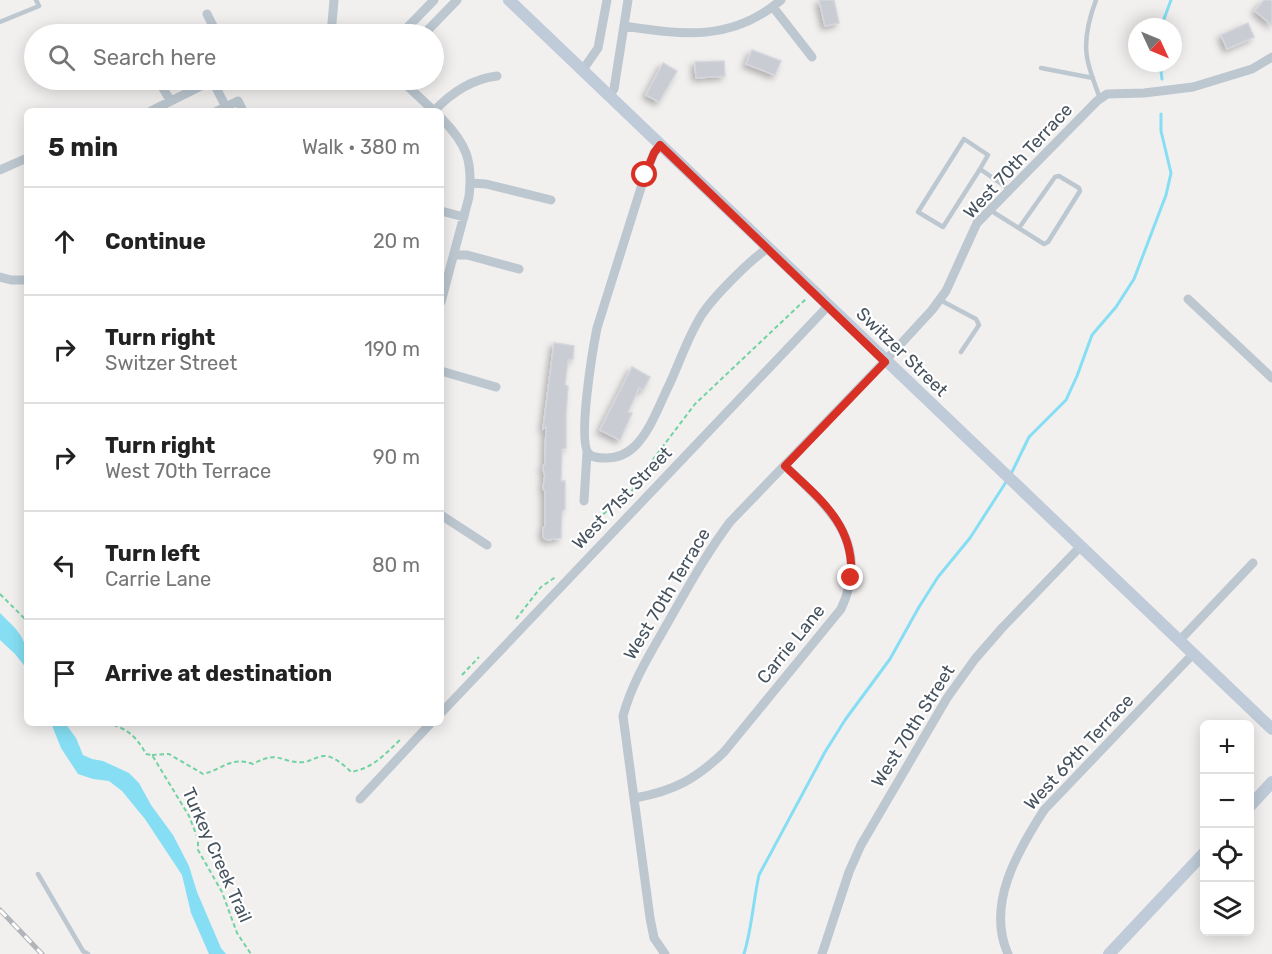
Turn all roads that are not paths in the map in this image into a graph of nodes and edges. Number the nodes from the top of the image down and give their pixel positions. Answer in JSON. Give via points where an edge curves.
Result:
{"nodes":[{"id":1,"x":36,"y":0,"type":"edge"},
{"id":2,"x":334,"y":0,"type":"edge"},
{"id":3,"x":434,"y":0,"type":"edge"},
{"id":4,"x":457,"y":0,"type":"edge"},
{"id":5,"x":508,"y":0,"type":"edge"},
{"id":6,"x":607,"y":0,"type":"edge"},
{"id":7,"x":628,"y":0,"type":"edge"},
{"id":8,"x":1096,"y":0,"type":"edge"},
{"id":9,"x":777,"y":3,"type":"edge"},
{"id":10,"x":207,"y":14,"type":"dead end"},
{"id":11,"x":0,"y":22,"type":"edge"},
{"id":12,"x":212,"y":24,"type":"edge"},
{"id":13,"x":333,"y":24,"type":"edge"},
{"id":14,"x":411,"y":24,"type":"edge"},
{"id":15,"x":434,"y":24,"type":"edge"},
{"id":16,"x":624,"y":26,"type":"junction"},
{"id":17,"x":812,"y":57,"type":"dead end"},
{"id":18,"x":1272,"y":57,"type":"edge"},
{"id":19,"x":1041,"y":68,"type":"dead end"},
{"id":20,"x":582,"y":71,"type":"junction"},
{"id":21,"x":497,"y":76,"type":"dead end"},
{"id":22,"x":1093,"y":78,"type":"junction"},
{"id":23,"x":164,"y":90,"type":"edge"},
{"id":24,"x":191,"y":90,"type":"edge"},
{"id":25,"x":215,"y":90,"type":"edge"},
{"id":26,"x":412,"y":90,"type":"edge"},
{"id":27,"x":609,"y":96,"type":"junction"},
{"id":28,"x":1100,"y":99,"type":"junction"},
{"id":29,"x":170,"y":100,"type":"junction"},
{"id":30,"x":156,"y":108,"type":"edge"},
{"id":31,"x":221,"y":108,"type":"edge"},
{"id":32,"x":223,"y":108,"type":"edge"},
{"id":33,"x":242,"y":108,"type":"edge"},
{"id":34,"x":431,"y":108,"type":"edge"},
{"id":35,"x":437,"y":108,"type":"edge"},
{"id":36,"x":444,"y":121,"type":"edge"},
{"id":37,"x":660,"y":145,"type":"junction"},
{"id":38,"x":24,"y":159,"type":"edge"},
{"id":39,"x":980,"y":169,"type":"junction"},
{"id":40,"x":0,"y":170,"type":"edge"},
{"id":41,"x":471,"y":183,"type":"junction"},
{"id":42,"x":1010,"y":190,"type":"junction"},
{"id":43,"x":551,"y":200,"type":"dead end"},
{"id":44,"x":990,"y":210,"type":"junction"},
{"id":45,"x":444,"y":212,"type":"edge"},
{"id":46,"x":464,"y":217,"type":"junction"},
{"id":47,"x":1019,"y":228,"type":"junction"},
{"id":48,"x":768,"y":248,"type":"junction"},
{"id":49,"x":454,"y":255,"type":"junction"},
{"id":50,"x":519,"y":269,"type":"dead end"},
{"id":51,"x":0,"y":277,"type":"edge"},
{"id":52,"x":24,"y":280,"type":"edge"},
{"id":53,"x":444,"y":291,"type":"edge"},
{"id":54,"x":1188,"y":299,"type":"dead end"},
{"id":55,"x":940,"y":300,"type":"junction"},
{"id":56,"x":828,"y":306,"type":"junction"},
{"id":57,"x":961,"y":352,"type":"dead end"},
{"id":58,"x":885,"y":362,"type":"junction"},
{"id":59,"x":444,"y":372,"type":"edge"},
{"id":60,"x":1272,"y":378,"type":"edge"},
{"id":61,"x":496,"y":387,"type":"dead end"},
{"id":62,"x":587,"y":453,"type":"junction"},
{"id":63,"x":785,"y":466,"type":"junction"},
{"id":64,"x":584,"y":501,"type":"dead end"},
{"id":65,"x":444,"y":517,"type":"edge"},
{"id":66,"x":487,"y":545,"type":"dead end"},
{"id":67,"x":1080,"y":547,"type":"junction"},
{"id":68,"x":1253,"y":564,"type":"dead end"},
{"id":69,"x":1179,"y":641,"type":"junction"},
{"id":70,"x":1193,"y":654,"type":"junction"},
{"id":71,"x":444,"y":710,"type":"edge"},
{"id":72,"x":428,"y":726,"type":"edge"},
{"id":73,"x":1272,"y":729,"type":"edge"},
{"id":74,"x":1272,"y":782,"type":"edge"},
{"id":75,"x":635,"y":798,"type":"junction"},
{"id":76,"x":360,"y":799,"type":"dead end"},
{"id":77,"x":1254,"y":802,"type":"edge"},
{"id":78,"x":1200,"y":857,"type":"edge"},
{"id":79,"x":38,"y":874,"type":"dead end"},
{"id":80,"x":88,"y":954,"type":"edge"},
{"id":81,"x":664,"y":954,"type":"edge"},
{"id":82,"x":822,"y":954,"type":"edge"},
{"id":83,"x":1008,"y":954,"type":"edge"},
{"id":84,"x":1109,"y":954,"type":"edge"}],
"edges":[{"from":1,"to":11,"type":"lane","via":[[39,6]]},
{"from":2,"to":13,"type":"street"},
{"from":3,"to":14,"type":"street"},
{"from":4,"to":15,"type":"street"},
{"from":5,"to":20,"type":"street","name":"Switzer Street"},
{"from":6,"to":20,"type":"street","via":[[598,48]]},
{"from":7,"to":16,"type":"street"},
{"from":8,"to":22,"type":"lane","via":[[1086,43]]},
{"from":9,"to":16,"type":"street","via":[[739,24],[703,33],[674,34]]},
{"from":9,"to":17,"type":"street"},
{"from":10,"to":12,"type":"street"},
{"from":16,"to":27,"type":"street","via":[[614,89]]},
{"from":18,"to":28,"type":"street","name":"West 70th Terrace","via":[[1252,69],[1193,87],[1107,94]]},
{"from":19,"to":22,"type":"lane"},
{"from":20,"to":27,"type":"street","name":"Switzer Street"},
{"from":21,"to":35,"type":"street","via":[[456,90]]},
{"from":22,"to":28,"type":"lane"},
{"from":23,"to":29,"type":"street"},
{"from":24,"to":29,"type":"street"},
{"from":25,"to":31,"type":"street"},
{"from":26,"to":34,"type":"street"},
{"from":27,"to":37,"type":"street","name":"Switzer Street"},
{"from":28,"to":42,"type":"street","name":"West 70th Terrace"},
{"from":29,"to":30,"type":"street"},
{"from":32,"to":33,"type":"street","via":[[238,101]]},
{"from":36,"to":41,"type":"street","via":[[466,151]]},
{"from":37,"to":48,"type":"street","name":"Switzer Street"},
{"from":37,"to":62,"type":"street","via":[[645,175],[597,328],[585,417]]},
{"from":38,"to":40,"type":"street"},
{"from":39,"to":39,"type":"lane","via":[[988,155],[964,139],[918,212],[943,227]]},
{"from":39,"to":42,"type":"lane"},
{"from":41,"to":43,"type":"street","via":[[486,183]]},
{"from":41,"to":46,"type":"street"},
{"from":42,"to":44,"type":"street","name":"West 70th Terrace"},
{"from":44,"to":47,"type":"lane"},
{"from":44,"to":55,"type":"street","name":"West 70th Terrace","via":[[977,223]]},
{"from":45,"to":46,"type":"street"},
{"from":46,"to":49,"type":"street"},
{"from":47,"to":47,"type":"lane","via":[[1044,244],[1048,242],[1079,188],[1054,177]]},
{"from":48,"to":56,"type":"street","name":"Switzer Street"},
{"from":48,"to":62,"type":"street","via":[[700,317],[661,403],[634,447],[608,458],[594,458]]},
{"from":49,"to":50,"type":"street"},
{"from":49,"to":53,"type":"street"},
{"from":51,"to":52,"type":"street"},
{"from":54,"to":60,"type":"street"},
{"from":55,"to":57,"type":"lane","via":[[979,325]]},
{"from":55,"to":58,"type":"street","name":"West 70th Terrace"},
{"from":56,"to":58,"type":"street","name":"Switzer Street"},
{"from":56,"to":71,"type":"street","name":"West 71st Street"},
{"from":58,"to":63,"type":"street","name":"West 70th Terrace"},
{"from":58,"to":67,"type":"street","name":"Switzer Street"},
{"from":59,"to":61,"type":"street"},
{"from":62,"to":64,"type":"street"},
{"from":63,"to":75,"type":"street","name":"West 70th Terrace","via":[[717,539],[633,685],[624,716]]},
{"from":63,"to":75,"type":"street","name":"Carrie Lane","via":[[825,504],[846,536],[852,567],[841,609],[706,770],[675,788]]},
{"from":65,"to":66,"type":"street"},
{"from":67,"to":69,"type":"street","name":"Switzer Street"},
{"from":67,"to":82,"type":"street","name":"West 70th Street","via":[[995,636],[947,698],[861,845]]},
{"from":68,"to":69,"type":"street"},
{"from":69,"to":70,"type":"street","name":"Switzer Street"},
{"from":70,"to":73,"type":"street","name":"Switzer Street"},
{"from":70,"to":83,"type":"street","name":"West 69th Terrace","via":[[1050,804],[1027,836],[1000,904],[1002,940]]},
{"from":72,"to":76,"type":"street"},
{"from":74,"to":77,"type":"street"},
{"from":75,"to":81,"type":"street","name":"West 70th Terrace","via":[[650,918],[654,938]]},
{"from":78,"to":84,"type":"street"},
{"from":79,"to":80,"type":"lane"}]}
